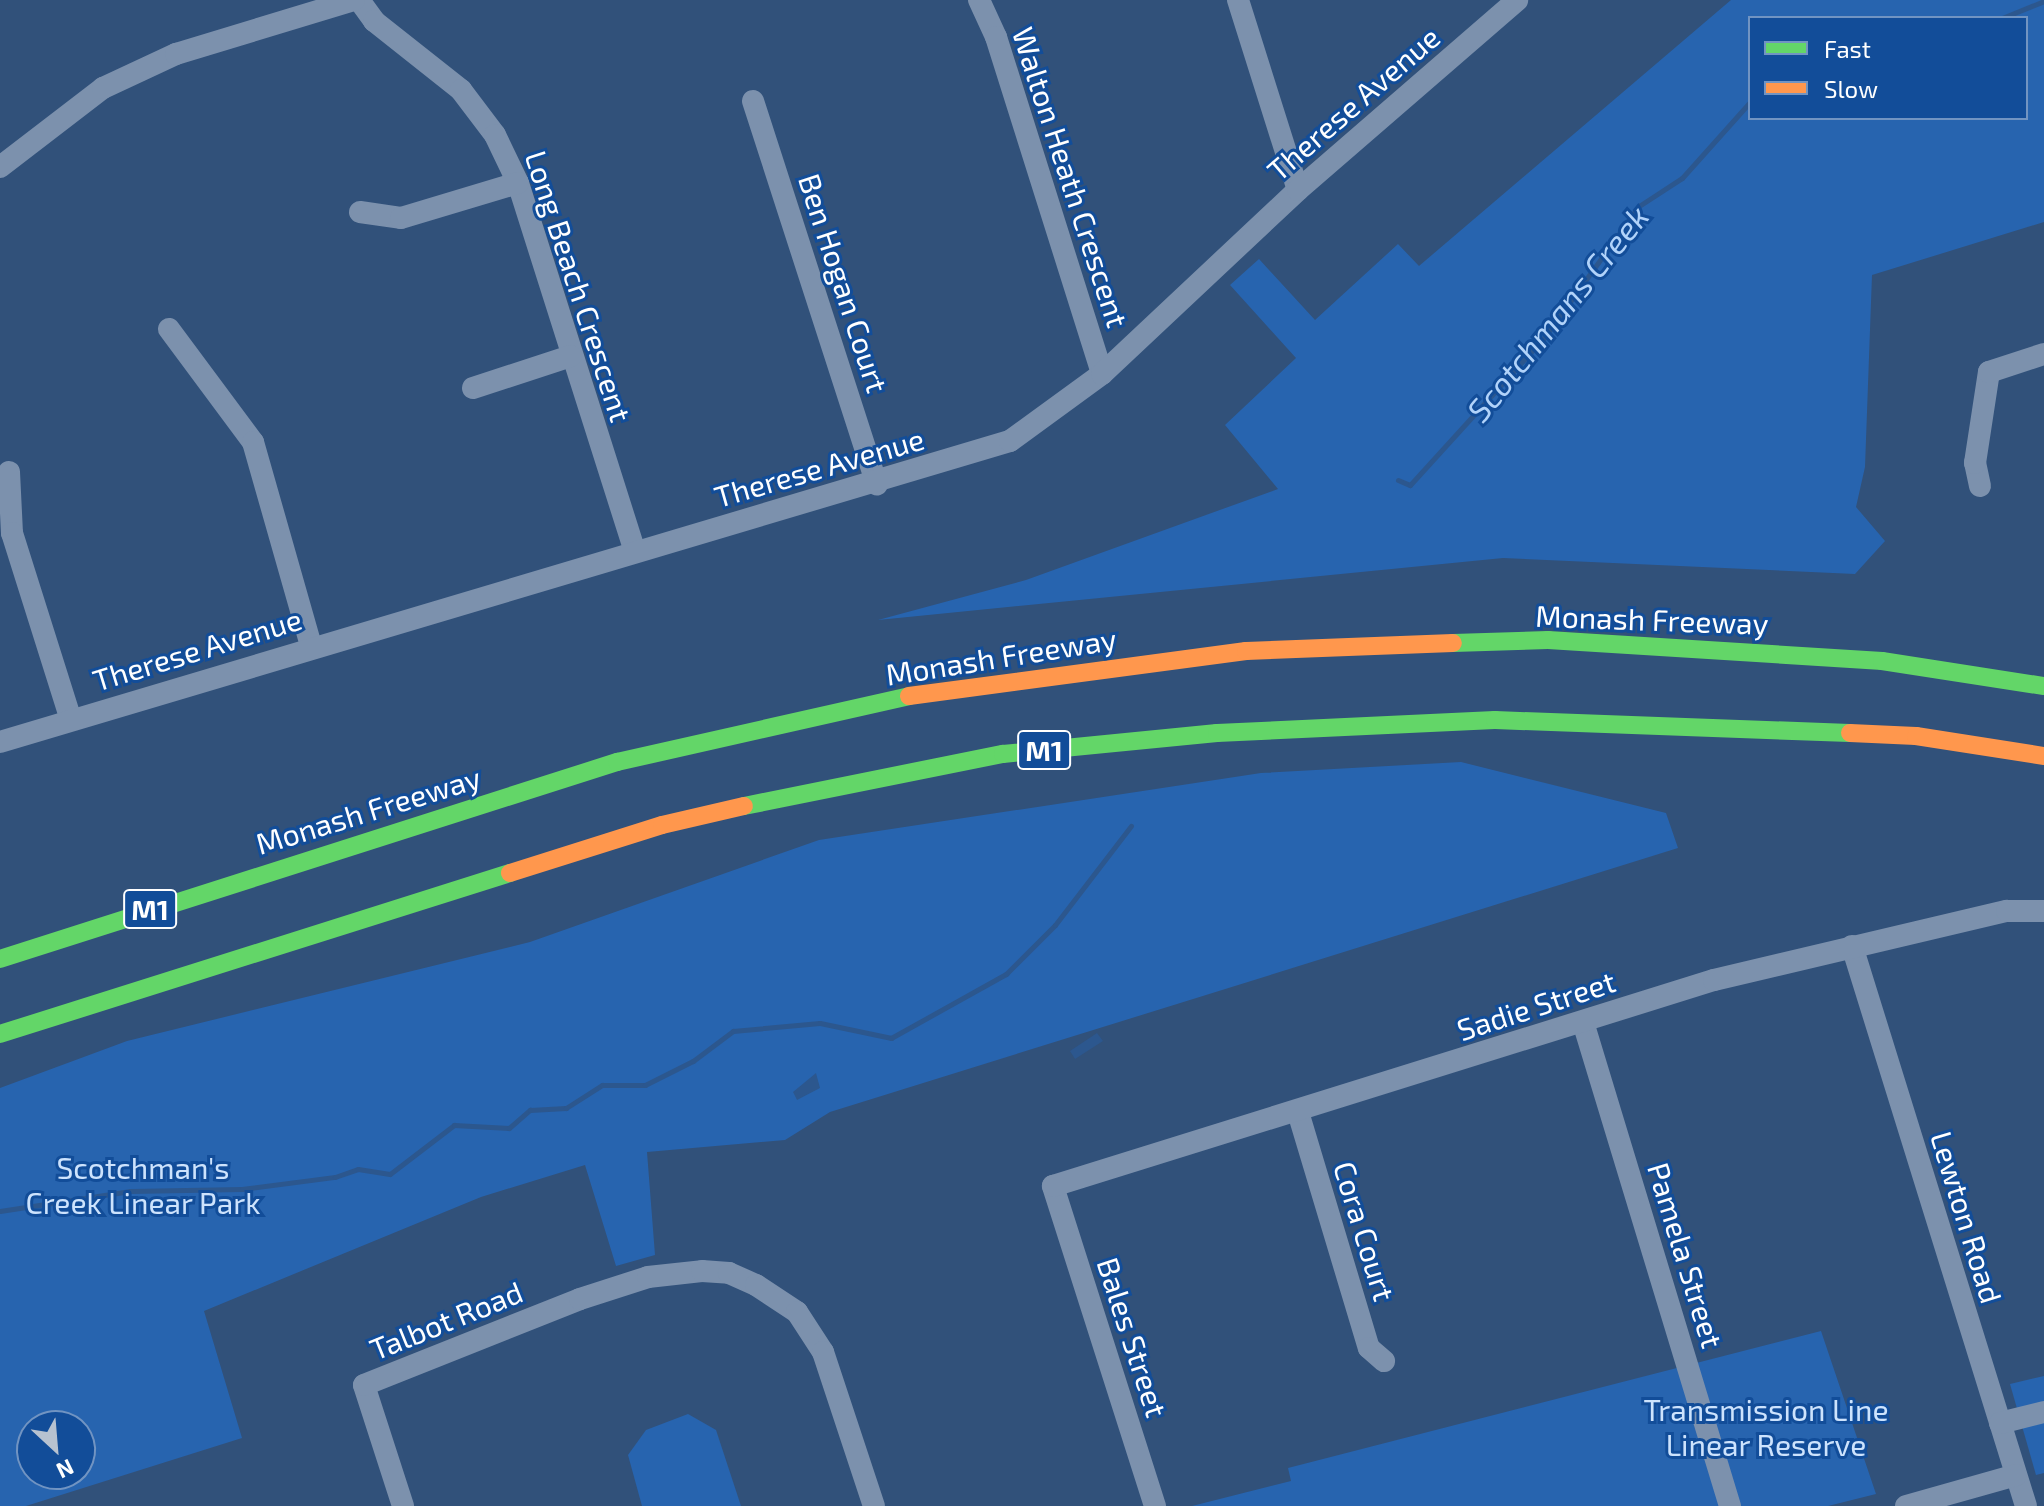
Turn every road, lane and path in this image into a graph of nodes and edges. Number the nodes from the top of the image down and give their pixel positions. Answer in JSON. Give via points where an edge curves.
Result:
{"nodes":[{"id":1,"x":357,"y":0,"type":"edge"},
{"id":2,"x":979,"y":0,"type":"edge"},
{"id":3,"x":1238,"y":0,"type":"edge"},
{"id":4,"x":1514,"y":1,"type":"edge"},
{"id":5,"x":753,"y":101,"type":"dead end"},
{"id":6,"x":0,"y":167,"type":"edge"},
{"id":7,"x":518,"y":183,"type":"junction"},
{"id":8,"x":1298,"y":190,"type":"junction"},
{"id":9,"x":360,"y":212,"type":"dead end"},
{"id":10,"x":169,"y":329,"type":"dead end"},
{"id":11,"x":2044,"y":354,"type":"edge"},
{"id":12,"x":571,"y":356,"type":"junction"},
{"id":13,"x":1102,"y":374,"type":"junction"},
{"id":14,"x":473,"y":388,"type":"dead end"},
{"id":15,"x":9,"y":472,"type":"dead end"},
{"id":16,"x":877,"y":484,"type":"junction"},
{"id":17,"x":1980,"y":486,"type":"dead end"},
{"id":18,"x":634,"y":549,"type":"junction"},
{"id":19,"x":311,"y":646,"type":"junction"},
{"id":20,"x":2044,"y":686,"type":"edge"},
{"id":21,"x":71,"y":720,"type":"junction"},
{"id":22,"x":0,"y":742,"type":"edge"},
{"id":23,"x":2044,"y":756,"type":"edge"},
{"id":24,"x":2044,"y":911,"type":"edge"},
{"id":25,"x":1852,"y":946,"type":"junction"},
{"id":26,"x":0,"y":957,"type":"edge"},
{"id":27,"x":77,"y":1009,"type":"junction"},
{"id":28,"x":1583,"y":1022,"type":"junction"},
{"id":29,"x":0,"y":1034,"type":"edge"},
{"id":30,"x":0,"y":1042,"type":"edge"},
{"id":31,"x":1298,"y":1112,"type":"junction"},
{"id":32,"x":1053,"y":1186,"type":"joint"},
{"id":33,"x":1384,"y":1361,"type":"dead end"},
{"id":34,"x":2044,"y":1412,"type":"edge"},
{"id":35,"x":2000,"y":1423,"type":"junction"},
{"id":36,"x":2016,"y":1475,"type":"junction"},
{"id":37,"x":403,"y":1506,"type":"edge"},
{"id":38,"x":874,"y":1506,"type":"edge"},
{"id":39,"x":1155,"y":1506,"type":"edge"},
{"id":40,"x":1730,"y":1506,"type":"edge"},
{"id":41,"x":1906,"y":1506,"type":"edge"},
{"id":42,"x":2026,"y":1506,"type":"edge"}],
"edges":[{"from":1,"to":6,"type":"street","via":[[176,54],[103,88]]},
{"from":1,"to":7,"type":"street","name":"Long Beach Crescent","via":[[374,21],[461,90],[495,135]]},
{"from":2,"to":13,"type":"street","name":"Walton Heath Crescent","via":[[996,37]]},
{"from":3,"to":8,"type":"street"},
{"from":4,"to":8,"type":"street","name":"Therese Avenue"},
{"from":5,"to":16,"type":"street","name":"Ben Hogan Court"},
{"from":7,"to":9,"type":"street","via":[[401,218]]},
{"from":7,"to":12,"type":"street","name":"Long Beach Crescent"},
{"from":8,"to":13,"type":"street","name":"Therese Avenue"},
{"from":10,"to":19,"type":"street","via":[[253,442]]},
{"from":11,"to":17,"type":"street","via":[[1989,372],[1975,463]]},
{"from":12,"to":14,"type":"street"},
{"from":12,"to":18,"type":"street","name":"Long Beach Crescent"},
{"from":13,"to":16,"type":"street","name":"Therese Avenue","via":[[1010,441]]},
{"from":15,"to":21,"type":"street","via":[[12,533]]},
{"from":16,"to":18,"type":"street","name":"Therese Avenue"},
{"from":18,"to":19,"type":"street","name":"Therese Avenue"},
{"from":19,"to":21,"type":"street","name":"Therese Avenue"},
{"from":20,"to":26,"type":"highway","name":"Monash Freeway","number":"M1","via":[[1882,661],[1548,640],[1246,651],[941,689],[617,762]]},
{"from":21,"to":22,"type":"street","name":"Therese Avenue"},
{"from":23,"to":27,"type":"highway","number":"M1","via":[[1916,736],[1495,720],[1217,733],[1003,754],[860,779],[662,825]]},
{"from":24,"to":25,"type":"street","name":"Sadie Street","via":[[2007,911]]},
{"from":25,"to":28,"type":"street","name":"Sadie Street","via":[[1714,980]]},
{"from":25,"to":35,"type":"street","name":"Lewton Road"},
{"from":27,"to":29,"type":"highway","number":"M1"},
{"from":27,"to":30,"type":"highway"},
{"from":28,"to":31,"type":"street","name":"Sadie Street"},
{"from":28,"to":40,"type":"street","name":"Pamela Street"},
{"from":31,"to":32,"type":"street","name":"Sadie Street"},
{"from":31,"to":33,"type":"street","name":"Cora Court","via":[[1369,1348]]},
{"from":32,"to":39,"type":"street","name":"Bales Street"},
{"from":34,"to":35,"type":"street"},
{"from":35,"to":36,"type":"street","name":"Lewton Road"},
{"from":36,"to":41,"type":"street"},
{"from":36,"to":42,"type":"street","name":"Lewton Road"},
{"from":37,"to":38,"type":"street","name":"Talbot Road","via":[[364,1385],[580,1299],[648,1277],[702,1271],[729,1273],[797,1312],[823,1352]]}]}
